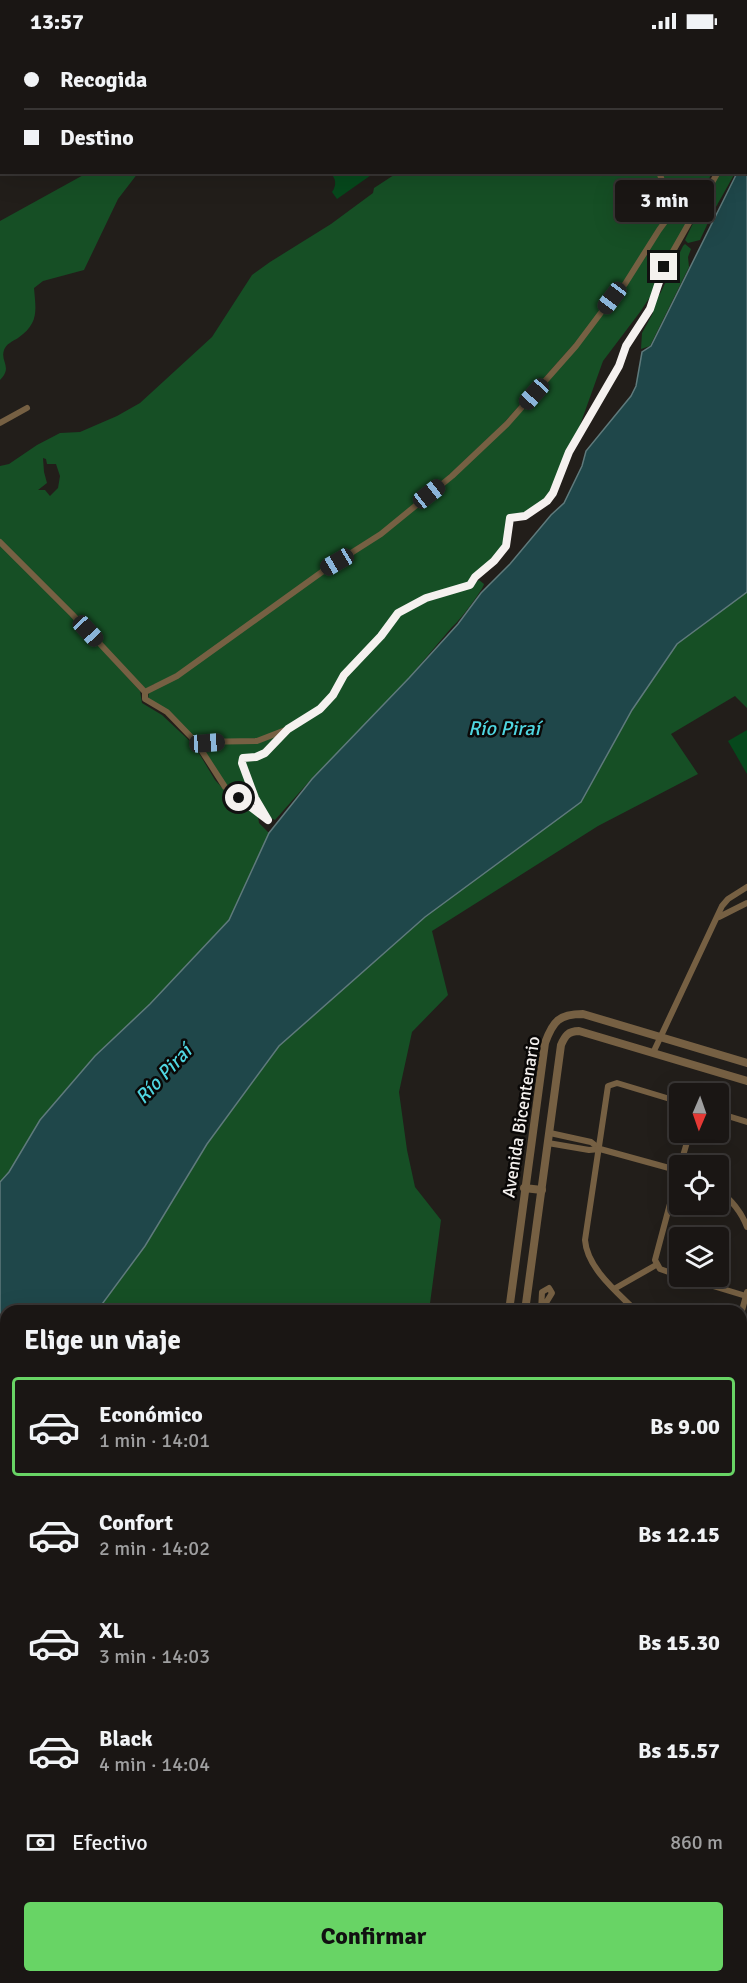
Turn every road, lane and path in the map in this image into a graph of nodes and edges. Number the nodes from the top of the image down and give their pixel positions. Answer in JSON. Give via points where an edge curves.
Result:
{"nodes":[{"id":1,"x":660,"y":174,"type":"edge"},
{"id":2,"x":717,"y":174,"type":"edge"},
{"id":3,"x":27,"y":408,"type":"dead end"},
{"id":4,"x":0,"y":423,"type":"edge"},
{"id":5,"x":0,"y":542,"type":"edge"},
{"id":6,"x":145,"y":692,"type":"junction"},
{"id":7,"x":288,"y":729,"type":"junction"},
{"id":8,"x":196,"y":742,"type":"junction"},
{"id":9,"x":747,"y":886,"type":"edge"},
{"id":10,"x":747,"y":903,"type":"edge"},
{"id":11,"x":719,"y":916,"type":"junction"},
{"id":12,"x":661,"y":1038,"type":"junction"},
{"id":13,"x":546,"y":1043,"type":"junction"},
{"id":14,"x":561,"y":1045,"type":"junction"},
{"id":15,"x":653,"y":1053,"type":"junction"},
{"id":16,"x":747,"y":1063,"type":"edge"},
{"id":17,"x":747,"y":1081,"type":"edge"},
{"id":18,"x":538,"y":1099,"type":"junction"},
{"id":19,"x":669,"y":1099,"type":"edge"},
{"id":20,"x":554,"y":1101,"type":"junction"},
{"id":21,"x":729,"y":1116,"type":"edge"},
{"id":22,"x":747,"y":1122,"type":"edge"},
{"id":23,"x":550,"y":1133,"type":"junction"},
{"id":24,"x":548,"y":1143,"type":"junction"},
{"id":25,"x":600,"y":1149,"type":"junction"},
{"id":26,"x":669,"y":1166,"type":"edge"},
{"id":27,"x":524,"y":1188,"type":"junction"},
{"id":28,"x":542,"y":1190,"type":"junction"},
{"id":29,"x":729,"y":1199,"type":"edge"},
{"id":30,"x":669,"y":1204,"type":"edge"},
{"id":31,"x":745,"y":1216,"type":"edge"},
{"id":32,"x":747,"y":1227,"type":"edge"},
{"id":33,"x":657,"y":1265,"type":"junction"},
{"id":34,"x":669,"y":1273,"type":"edge"},
{"id":35,"x":720,"y":1287,"type":"edge"},
{"id":36,"x":614,"y":1289,"type":"junction"},
{"id":37,"x":746,"y":1294,"type":"edge"},
{"id":38,"x":509,"y":1305,"type":"edge"},
{"id":39,"x":526,"y":1305,"type":"edge"},
{"id":40,"x":630,"y":1305,"type":"edge"}],
"edges":[{"from":1,"to":6,"type":"street","via":[[668,194],[670,215],[625,284],[507,424],[452,476],[381,534],[326,568],[194,665]]},
{"from":2,"to":7,"type":"street","via":[[664,267],[650,309],[569,452],[547,501],[525,516],[510,518],[506,546],[470,585],[426,598],[398,613],[320,709]]},
{"from":3,"to":4,"type":"street"},
{"from":5,"to":6,"type":"street"},
{"from":6,"to":8,"type":"street","via":[[145,699],[167,712]]},
{"from":7,"to":8,"type":"street","via":[[257,741]]},
{"from":7,"to":8,"type":"street","via":[[265,753],[243,758],[255,798],[268,820],[225,787]]},
{"from":9,"to":11,"type":"street","via":[[728,899]]},
{"from":10,"to":11,"type":"street"},
{"from":11,"to":12,"type":"street"},
{"from":12,"to":13,"type":"street","name":"Avenida Bicentenario","via":[[572,1014],[554,1023]]},
{"from":12,"to":15,"type":"street"},
{"from":12,"to":16,"type":"street","name":"Avenida Bicentenario"},
{"from":13,"to":14,"type":"street"},
{"from":13,"to":18,"type":"street","name":"Avenida Bicentenario"},
{"from":14,"to":15,"type":"street","name":"Avenida Bicentenario","via":[[569,1033],[579,1031]]},
{"from":14,"to":20,"type":"street","name":"Avenida Bicentenario"},
{"from":15,"to":17,"type":"street","name":"Avenida Bicentenario"},
{"from":18,"to":20,"type":"street","via":[[547,1095]]},
{"from":18,"to":27,"type":"street","name":"Avenida Bicentenario"},
{"from":19,"to":25,"type":"street","via":[[617,1083],[608,1086]]},
{"from":20,"to":23,"type":"street","name":"Avenida Bicentenario"},
{"from":21,"to":22,"type":"street"},
{"from":23,"to":24,"type":"street","name":"Avenida Bicentenario"},
{"from":23,"to":25,"type":"street","via":[[591,1142]]},
{"from":24,"to":25,"type":"street"},
{"from":24,"to":28,"type":"street","name":"Avenida Bicentenario"},
{"from":25,"to":26,"type":"street"},
{"from":25,"to":36,"type":"street","via":[[585,1240],[594,1264]]},
{"from":27,"to":28,"type":"street"},
{"from":27,"to":38,"type":"street","name":"Avenida Bicentenario"},
{"from":28,"to":39,"type":"street","name":"Avenida Bicentenario"},
{"from":29,"to":31,"type":"street"},
{"from":30,"to":33,"type":"street","via":[[655,1254]]},
{"from":31,"to":32,"type":"street"},
{"from":33,"to":34,"type":"street"},
{"from":33,"to":36,"type":"street"},
{"from":35,"to":37,"type":"street"},
{"from":36,"to":40,"type":"street"}]}
